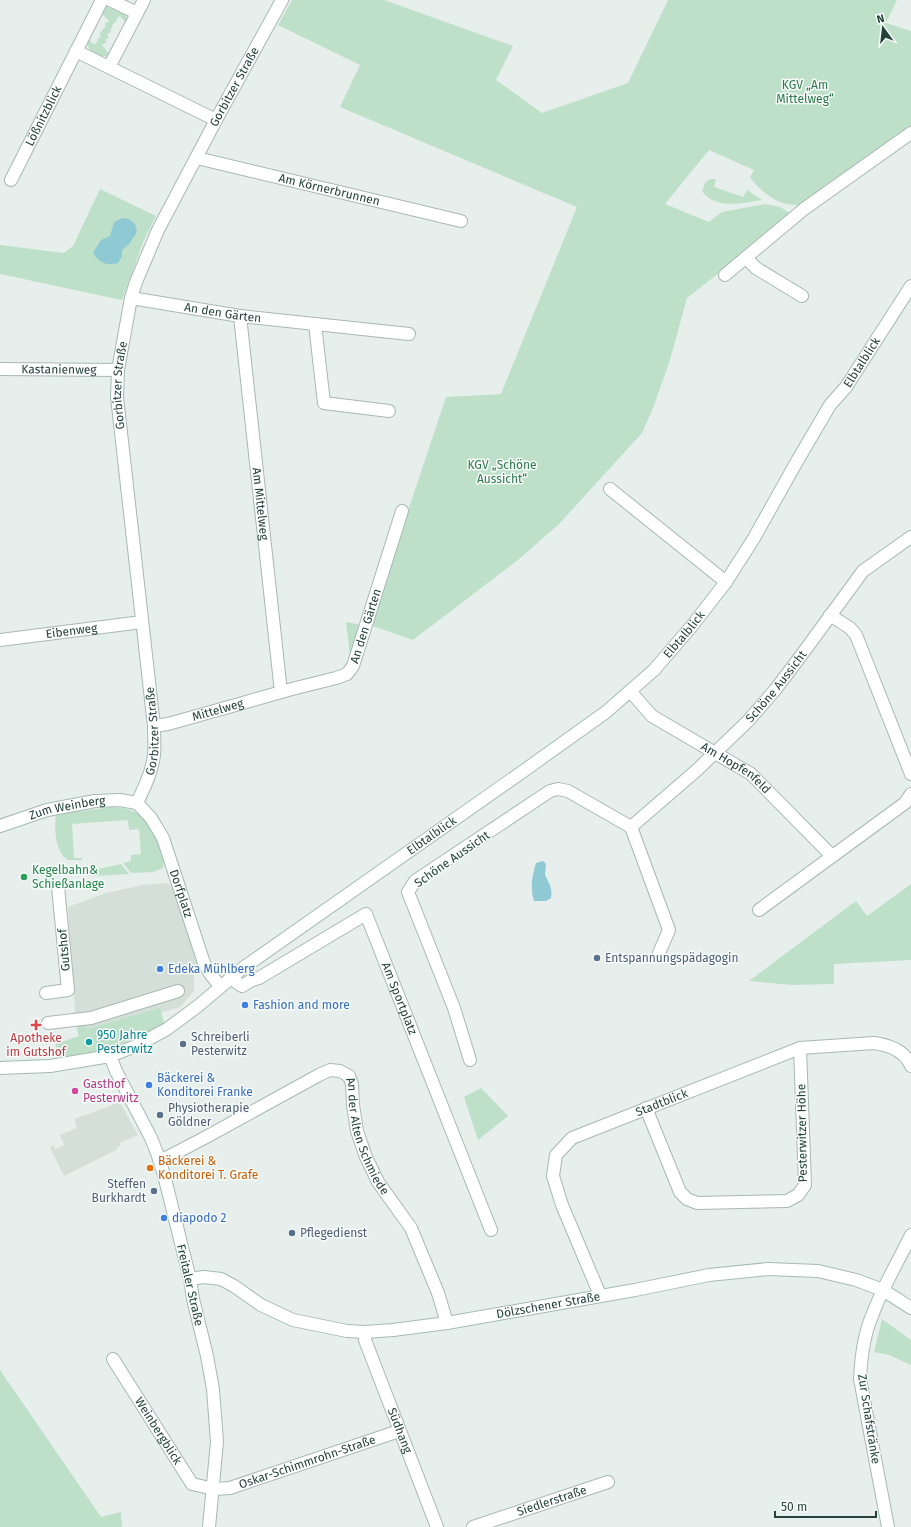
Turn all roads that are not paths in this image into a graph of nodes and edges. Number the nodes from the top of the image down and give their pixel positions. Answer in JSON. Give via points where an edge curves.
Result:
{"nodes":[{"id":1,"x":102,"y":0,"type":"edge"},
{"id":2,"x":110,"y":0,"type":"edge"},
{"id":3,"x":144,"y":0,"type":"edge"},
{"id":4,"x":282,"y":0,"type":"edge"},
{"id":5,"x":137,"y":13,"type":"junction"},
{"id":6,"x":76,"y":51,"type":"junction"},
{"id":7,"x":109,"y":67,"type":"junction"},
{"id":8,"x":216,"y":120,"type":"junction"},
{"id":9,"x":911,"y":133,"type":"edge"},
{"id":10,"x":197,"y":158,"type":"junction"},
{"id":11,"x":11,"y":180,"type":"dead end"},
{"id":12,"x":461,"y":221,"type":"dead end"},
{"id":13,"x":746,"y":258,"type":"junction"},
{"id":14,"x":725,"y":275,"type":"dead end"},
{"id":15,"x":911,"y":286,"type":"edge"},
{"id":16,"x":802,"y":296,"type":"dead end"},
{"id":17,"x":131,"y":298,"type":"junction"},
{"id":18,"x":240,"y":316,"type":"junction"},
{"id":19,"x":316,"y":324,"type":"junction"},
{"id":20,"x":409,"y":334,"type":"dead end"},
{"id":21,"x":0,"y":369,"type":"edge"},
{"id":22,"x":118,"y":370,"type":"junction"},
{"id":23,"x":389,"y":411,"type":"dead end"},
{"id":24,"x":610,"y":489,"type":"dead end"},
{"id":25,"x":402,"y":511,"type":"dead end"},
{"id":26,"x":911,"y":537,"type":"edge"},
{"id":27,"x":726,"y":582,"type":"junction"},
{"id":28,"x":830,"y":615,"type":"junction"},
{"id":29,"x":142,"y":622,"type":"junction"},
{"id":30,"x":0,"y":640,"type":"edge"},
{"id":31,"x":630,"y":691,"type":"junction"},
{"id":32,"x":281,"y":692,"type":"junction"},
{"id":33,"x":154,"y":726,"type":"junction"},
{"id":34,"x":715,"y":753,"type":"junction"},
{"id":35,"x":911,"y":774,"type":"edge"},
{"id":36,"x":911,"y":794,"type":"edge"},
{"id":37,"x":136,"y":803,"type":"junction"},
{"id":38,"x":0,"y":826,"type":"edge"},
{"id":39,"x":631,"y":827,"type":"junction"},
{"id":40,"x":832,"y":856,"type":"junction"},
{"id":41,"x":58,"y":887,"type":"dead end"},
{"id":42,"x":758,"y":910,"type":"dead end"},
{"id":43,"x":659,"y":953,"type":"dead end"},
{"id":44,"x":230,"y":978,"type":"junction"},
{"id":45,"x":220,"y":986,"type":"junction"},
{"id":46,"x":178,"y":991,"type":"dead end"},
{"id":47,"x":46,"y":993,"type":"dead end"},
{"id":48,"x":48,"y":1023,"type":"dead end"},
{"id":49,"x":800,"y":1048,"type":"junction"},
{"id":50,"x":110,"y":1056,"type":"junction"},
{"id":51,"x":470,"y":1060,"type":"dead end"},
{"id":52,"x":911,"y":1066,"type":"edge"},
{"id":53,"x":0,"y":1068,"type":"edge"},
{"id":54,"x":646,"y":1108,"type":"junction"},
{"id":55,"x":159,"y":1159,"type":"junction"},
{"id":56,"x":491,"y":1230,"type":"dead end"},
{"id":57,"x":911,"y":1235,"type":"edge"},
{"id":58,"x":190,"y":1279,"type":"junction"},
{"id":59,"x":883,"y":1290,"type":"junction"},
{"id":60,"x":600,"y":1296,"type":"junction"},
{"id":61,"x":911,"y":1308,"type":"edge"},
{"id":62,"x":447,"y":1323,"type":"junction"},
{"id":63,"x":365,"y":1332,"type":"junction"},
{"id":64,"x":113,"y":1359,"type":"dead end"},
{"id":65,"x":399,"y":1431,"type":"junction"},
{"id":66,"x":608,"y":1482,"type":"dead end"},
{"id":67,"x":214,"y":1489,"type":"junction"},
{"id":68,"x":209,"y":1527,"type":"edge"},
{"id":69,"x":437,"y":1527,"type":"edge"},
{"id":70,"x":473,"y":1527,"type":"edge"},
{"id":71,"x":888,"y":1527,"type":"edge"}],
"edges":[{"from":1,"to":6,"type":"street","name":"Lößnitzblick"},
{"from":2,"to":5,"type":"street"},
{"from":3,"to":5,"type":"street"},
{"from":4,"to":8,"type":"street","name":"Gorbitzer Straße"},
{"from":5,"to":7,"type":"street"},
{"from":6,"to":7,"type":"street"},
{"from":6,"to":11,"type":"street","name":"Lößnitzblick"},
{"from":7,"to":8,"type":"street"},
{"from":8,"to":10,"type":"street","name":"Gorbitzer Straße"},
{"from":9,"to":13,"type":"street","via":[[804,209]]},
{"from":10,"to":12,"type":"street","name":"Am Körnerbrunnen"},
{"from":10,"to":17,"type":"street","name":"Gorbitzer Straße","via":[[158,230]]},
{"from":13,"to":14,"type":"street"},
{"from":13,"to":16,"type":"street","via":[[756,268]]},
{"from":15,"to":27,"type":"street","name":"Elbtalblick","via":[[846,387],[830,405]]},
{"from":17,"to":18,"type":"street","name":"An den Gärten"},
{"from":17,"to":22,"type":"street","name":"Gorbitzer Straße"},
{"from":18,"to":19,"type":"street","name":"An den Gärten"},
{"from":18,"to":32,"type":"street","name":"Am Mittelweg"},
{"from":19,"to":20,"type":"street","name":"An den Gärten"},
{"from":19,"to":23,"type":"street","via":[[324,403]]},
{"from":21,"to":22,"type":"street","name":"Kastanienweg"},
{"from":22,"to":29,"type":"street","name":"Gorbitzer Straße","via":[[117,397]]},
{"from":24,"to":27,"type":"street"},
{"from":25,"to":32,"type":"street","name":"An den Gärten","via":[[353,666],[347,674],[336,678]]},
{"from":26,"to":28,"type":"street","name":"Schöne Aussicht","via":[[863,571]]},
{"from":27,"to":31,"type":"street","name":"Elbtalblick","via":[[691,627]]},
{"from":28,"to":34,"type":"street","name":"Schöne Aussicht","via":[[775,690]]},
{"from":28,"to":35,"type":"street","via":[[856,635]]},
{"from":29,"to":30,"type":"street","name":"Eibenweg"},
{"from":29,"to":33,"type":"street","name":"Gorbitzer Straße"},
{"from":31,"to":34,"type":"street","name":"Am Hopfenfeld","via":[[652,716]]},
{"from":31,"to":44,"type":"street","name":"Elbtalblick","via":[[606,712]]},
{"from":32,"to":33,"type":"street","name":"Mittelweg"},
{"from":33,"to":37,"type":"street","name":"Gorbitzer Straße","via":[[154,755],[146,784]]},
{"from":34,"to":39,"type":"street","name":"Schöne Aussicht"},
{"from":34,"to":40,"type":"street","name":"Am Hopfenfeld","via":[[751,774]]},
{"from":36,"to":40,"type":"street","via":[[905,803]]},
{"from":37,"to":38,"type":"street","name":"Zum Weinberg","via":[[120,800],[95,801],[47,810]]},
{"from":37,"to":45,"type":"street","name":"Dorfplatz","via":[[151,818],[163,838],[204,963]]},
{"from":39,"to":43,"type":"street","via":[[669,930]]},
{"from":39,"to":51,"type":"street","name":"Schöne Aussicht","via":[[568,791],[558,789],[542,795],[415,881],[408,892],[454,1008]]},
{"from":40,"to":42,"type":"street"},
{"from":41,"to":47,"type":"street","name":"Gutshof","via":[[68,990]]},
{"from":44,"to":45,"type":"street","name":"Elbtalblick"},
{"from":44,"to":56,"type":"street","name":"Am Sportplatz","via":[[242,986],[366,914]]},
{"from":45,"to":50,"type":"street","name":"Elbtalblick","via":[[167,1029],[136,1046]]},
{"from":46,"to":48,"type":"street","via":[[91,1018]]},
{"from":49,"to":52,"type":"street","name":"Stadtblick","via":[[874,1043],[886,1045],[899,1052]]},
{"from":49,"to":54,"type":"street","name":"Stadtblick"},
{"from":49,"to":54,"type":"street","name":"Pesterwitzer Höhe","via":[[805,1185],[798,1195],[787,1201],[697,1203],[687,1199],[680,1192]]},
{"from":50,"to":53,"type":"street","via":[[50,1066]]},
{"from":50,"to":55,"type":"street","name":"Freitaler Straße"},
{"from":54,"to":60,"type":"street","name":"Stadtblick","via":[[572,1138],[556,1156],[553,1176],[562,1205]]},
{"from":55,"to":58,"type":"street","name":"Freitaler Straße"},
{"from":55,"to":62,"type":"street","name":"An der Alten Schmiede","via":[[168,1157],[330,1070],[340,1071],[349,1076],[357,1131],[366,1157],[378,1182],[411,1228],[438,1293]]},
{"from":57,"to":59,"type":"street"},
{"from":58,"to":63,"type":"street","name":"Dölzschener Straße","via":[[221,1279],[261,1305],[293,1320]]},
{"from":58,"to":67,"type":"street","name":"Freitaler Straße","via":[[213,1389],[217,1442]]},
{"from":59,"to":60,"type":"street","name":"Dölzschener Straße","via":[[856,1280],[818,1271],[768,1269],[709,1275]]},
{"from":59,"to":61,"type":"street","name":"Dölzschener Straße"},
{"from":59,"to":71,"type":"street","name":"Zur Schafstränke","via":[[871,1317],[861,1361],[860,1379]]},
{"from":60,"to":62,"type":"street","name":"Dölzschener Straße"},
{"from":62,"to":63,"type":"street","name":"Dölzschener Straße"},
{"from":63,"to":65,"type":"street","name":"Südhang"},
{"from":64,"to":67,"type":"street","name":"Weinbergblick","via":[[192,1484]]},
{"from":65,"to":67,"type":"street","name":"Oskar-Schimmrohn-Straße","via":[[230,1488]]},
{"from":65,"to":69,"type":"street","name":"Südhang"},
{"from":66,"to":70,"type":"street","name":"Siedlerstraße"},
{"from":67,"to":68,"type":"street","name":"Freitaler Straße"}]}
